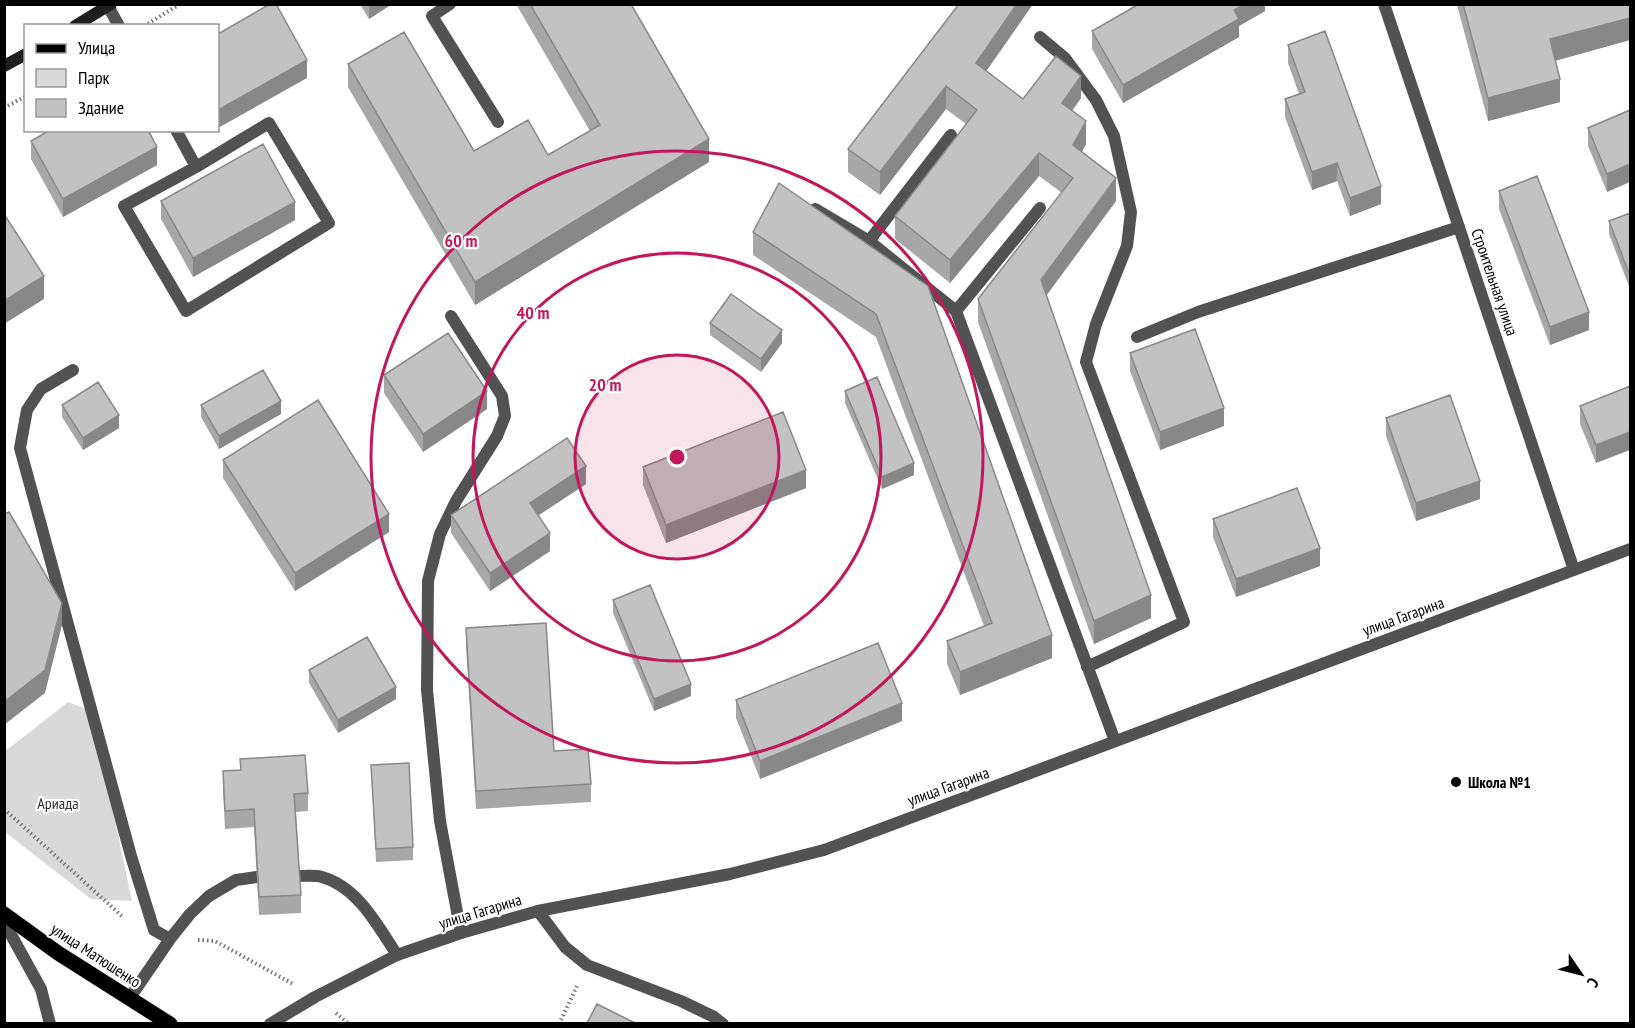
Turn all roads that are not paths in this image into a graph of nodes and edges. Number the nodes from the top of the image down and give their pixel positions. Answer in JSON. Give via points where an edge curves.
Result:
{"nodes":[{"id":1,"x":450,"y":4,"type":"edge"},
{"id":2,"x":1384,"y":4,"type":"edge"},
{"id":3,"x":110,"y":5,"type":"edge"},
{"id":4,"x":78,"y":24,"type":"edge"},
{"id":5,"x":118,"y":24,"type":"edge"},
{"id":6,"x":1040,"y":37,"type":"dead end"},
{"id":7,"x":24,"y":55,"type":"edge"},
{"id":8,"x":4,"y":66,"type":"edge"},
{"id":9,"x":498,"y":122,"type":"dead end"},
{"id":10,"x":177,"y":132,"type":"edge"},
{"id":11,"x":951,"y":135,"type":"dead end"},
{"id":12,"x":196,"y":167,"type":"junction"},
{"id":13,"x":1040,"y":208,"type":"dead end"},
{"id":14,"x":815,"y":209,"type":"edge"},
{"id":15,"x":1459,"y":227,"type":"junction"},
{"id":16,"x":869,"y":241,"type":"junction"},
{"id":17,"x":956,"y":310,"type":"junction"},
{"id":18,"x":451,"y":316,"type":"dead end"},
{"id":19,"x":1137,"y":337,"type":"dead end"},
{"id":20,"x":73,"y":370,"type":"dead end"},
{"id":21,"x":1630,"y":549,"type":"edge"},
{"id":22,"x":1574,"y":570,"type":"junction"},
{"id":23,"x":1087,"y":667,"type":"junction"},
{"id":24,"x":1115,"y":741,"type":"junction"},
{"id":25,"x":298,"y":876,"type":"edge"},
{"id":26,"x":257,"y":877,"type":"edge"},
{"id":27,"x":538,"y":911,"type":"junction"},
{"id":28,"x":4,"y":914,"type":"edge"},
{"id":29,"x":4,"y":922,"type":"edge"},
{"id":30,"x":461,"y":933,"type":"junction"},
{"id":31,"x":170,"y":939,"type":"junction"},
{"id":32,"x":397,"y":955,"type":"junction"},
{"id":33,"x":129,"y":999,"type":"junction"},
{"id":34,"x":50,"y":1023,"type":"edge"},
{"id":35,"x":170,"y":1023,"type":"edge"},
{"id":36,"x":270,"y":1023,"type":"edge"},
{"id":37,"x":723,"y":1023,"type":"edge"}],
"edges":[{"from":1,"to":9,"type":"street","via":[[432,16]]},
{"from":2,"to":15,"type":"street","name":"Строительная улица"},
{"from":3,"to":4,"type":"main road"},
{"from":3,"to":5,"type":"street"},
{"from":6,"to":23,"type":"street","via":[[1065,58],[1096,100],[1114,136],[1131,212],[1127,246],[1096,324],[1086,362],[1184,622]]},
{"from":7,"to":8,"type":"main road"},
{"from":10,"to":12,"type":"street"},
{"from":11,"to":16,"type":"street"},
{"from":12,"to":12,"type":"street","via":[[124,206],[186,311],[329,223],[269,123]]},
{"from":13,"to":17,"type":"street"},
{"from":14,"to":16,"type":"street"},
{"from":15,"to":19,"type":"street","via":[[1198,312]]},
{"from":15,"to":22,"type":"street","name":"Строительная улица"},
{"from":16,"to":17,"type":"street"},
{"from":17,"to":23,"type":"street"},
{"from":18,"to":30,"type":"street","via":[[502,396],[505,416],[440,534],[428,581],[427,690],[440,821]]},
{"from":20,"to":31,"type":"street","via":[[41,389],[27,410],[20,448],[131,856],[154,930]]},
{"from":21,"to":22,"type":"street","name":"улица Гагарина"},
{"from":22,"to":24,"type":"street","name":"улица Гагарина"},
{"from":23,"to":24,"type":"street"},
{"from":24,"to":27,"type":"street","name":"улица Гагарина","via":[[824,850],[730,874]]},
{"from":25,"to":32,"type":"street","via":[[321,877],[341,886],[365,908]]},
{"from":26,"to":31,"type":"street","via":[[236,880],[209,896]]},
{"from":27,"to":30,"type":"street","name":"улица Гагарина"},
{"from":27,"to":37,"type":"street","via":[[565,947],[587,965],[681,1001]]},
{"from":28,"to":33,"type":"main road","name":"улица Матюшенко"},
{"from":29,"to":34,"type":"street","via":[[41,989]]},
{"from":30,"to":32,"type":"street","name":"улица Гагарина"},
{"from":31,"to":33,"type":"street"},
{"from":32,"to":36,"type":"street","name":"улица Гагарина"},
{"from":33,"to":35,"type":"main road","name":"улица Матюшенко"}]}
